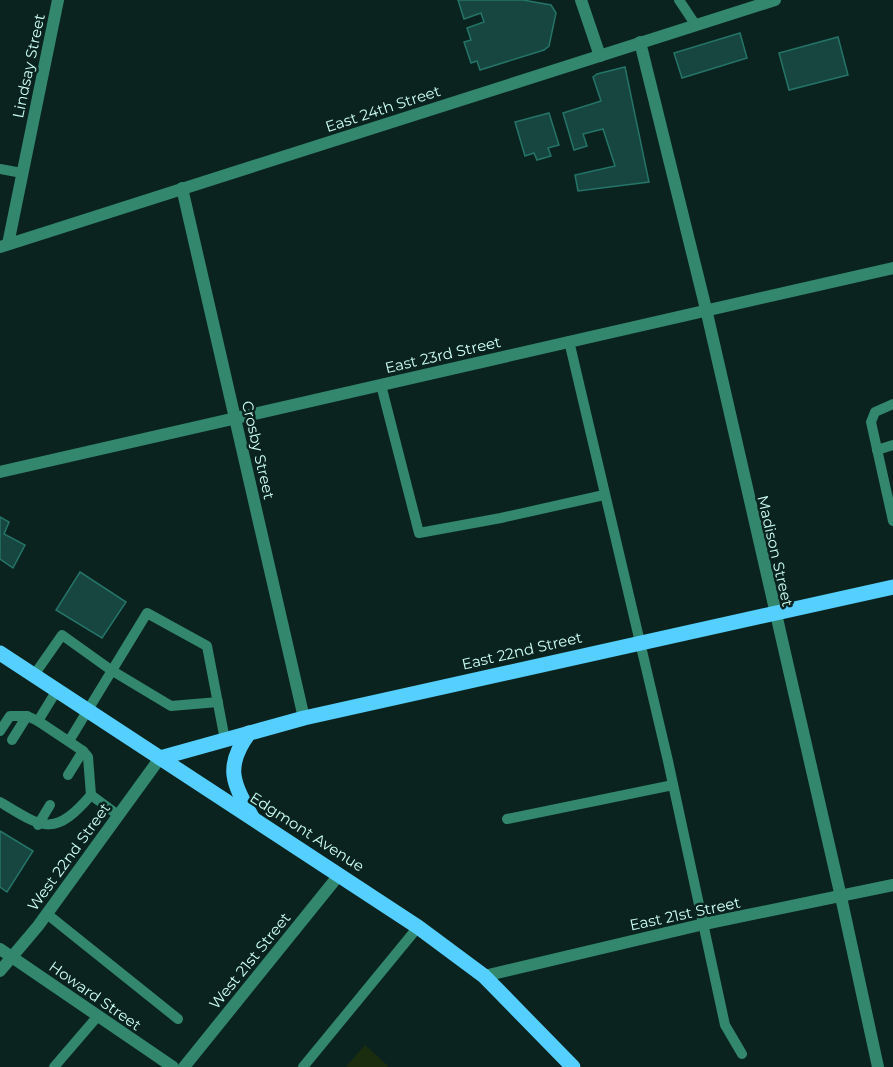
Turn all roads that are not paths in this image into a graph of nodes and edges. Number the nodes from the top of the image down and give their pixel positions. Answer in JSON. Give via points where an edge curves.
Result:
{"nodes":[{"id":1,"x":58,"y":0,"type":"edge"},
{"id":2,"x":581,"y":0,"type":"edge"},
{"id":3,"x":679,"y":0,"type":"edge"},
{"id":4,"x":775,"y":0,"type":"edge"},
{"id":5,"x":695,"y":24,"type":"junction"},
{"id":6,"x":640,"y":42,"type":"junction"},
{"id":7,"x":600,"y":56,"type":"junction"},
{"id":8,"x":0,"y":169,"type":"edge"},
{"id":9,"x":22,"y":174,"type":"junction"},
{"id":10,"x":182,"y":188,"type":"junction"},
{"id":11,"x":4,"y":245,"type":"edge"},
{"id":12,"x":893,"y":268,"type":"edge"},
{"id":13,"x":706,"y":309,"type":"junction"},
{"id":14,"x":569,"y":341,"type":"junction"},
{"id":15,"x":381,"y":385,"type":"junction"},
{"id":16,"x":893,"y":404,"type":"edge"},
{"id":17,"x":235,"y":419,"type":"junction"},
{"id":18,"x":893,"y":445,"type":"edge"},
{"id":19,"x":877,"y":450,"type":"junction"},
{"id":20,"x":0,"y":472,"type":"edge"},
{"id":21,"x":604,"y":495,"type":"junction"},
{"id":22,"x":893,"y":520,"type":"edge"},
{"id":23,"x":893,"y":587,"type":"edge"},
{"id":24,"x":774,"y":614,"type":"junction"},
{"id":25,"x":641,"y":643,"type":"junction"},
{"id":26,"x":0,"y":653,"type":"edge"},
{"id":27,"x":111,"y":670,"type":"junction"},
{"id":28,"x":34,"y":675,"type":"junction"},
{"id":29,"x":57,"y":690,"type":"junction"},
{"id":30,"x":218,"y":702,"type":"junction"},
{"id":31,"x":87,"y":710,"type":"junction"},
{"id":32,"x":27,"y":716,"type":"junction"},
{"id":33,"x":304,"y":718,"type":"junction"},
{"id":34,"x":38,"y":721,"type":"junction"},
{"id":35,"x":0,"y":731,"type":"edge"},
{"id":36,"x":249,"y":733,"type":"junction"},
{"id":37,"x":12,"y":740,"type":"dead end"},
{"id":38,"x":225,"y":740,"type":"junction"},
{"id":39,"x":69,"y":741,"type":"junction"},
{"id":40,"x":83,"y":751,"type":"junction"},
{"id":41,"x":160,"y":758,"type":"junction"},
{"id":42,"x":68,"y":776,"type":"dead end"},
{"id":43,"x":674,"y":785,"type":"junction"},
{"id":44,"x":91,"y":795,"type":"junction"},
{"id":45,"x":0,"y":802,"type":"edge"},
{"id":46,"x":50,"y":805,"type":"dead end"},
{"id":47,"x":118,"y":815,"type":"junction"},
{"id":48,"x":252,"y":818,"type":"junction"},
{"id":49,"x":507,"y":819,"type":"dead end"},
{"id":50,"x":38,"y":825,"type":"junction"},
{"id":51,"x":339,"y":875,"type":"junction"},
{"id":52,"x":893,"y":885,"type":"edge"},
{"id":53,"x":841,"y":897,"type":"junction"},
{"id":54,"x":47,"y":914,"type":"junction"},
{"id":55,"x":704,"y":924,"type":"junction"},
{"id":56,"x":418,"y":927,"type":"junction"},
{"id":57,"x":0,"y":949,"type":"edge"},
{"id":58,"x":14,"y":958,"type":"junction"},
{"id":59,"x":0,"y":971,"type":"edge"},
{"id":60,"x":484,"y":976,"type":"junction"},
{"id":61,"x":96,"y":1017,"type":"junction"},
{"id":62,"x":178,"y":1019,"type":"dead end"},
{"id":63,"x":742,"y":1054,"type":"dead end"},
{"id":64,"x":54,"y":1067,"type":"edge"},
{"id":65,"x":173,"y":1067,"type":"edge"},
{"id":66,"x":184,"y":1067,"type":"edge"},
{"id":67,"x":303,"y":1067,"type":"edge"},
{"id":68,"x":573,"y":1067,"type":"edge"},
{"id":69,"x":878,"y":1067,"type":"edge"}],
"edges":[{"from":1,"to":9,"type":"street","name":"Lindsay Street"},
{"from":2,"to":7,"type":"street"},
{"from":3,"to":5,"type":"lane"},
{"from":4,"to":5,"type":"street","name":"East 24th Street"},
{"from":5,"to":6,"type":"street","name":"East 24th Street"},
{"from":6,"to":7,"type":"street","name":"East 24th Street"},
{"from":6,"to":13,"type":"street","name":"Madison Street"},
{"from":7,"to":10,"type":"street","name":"East 24th Street"},
{"from":8,"to":9,"type":"lane"},
{"from":9,"to":11,"type":"street","name":"Lindsay Street"},
{"from":10,"to":11,"type":"street","name":"East 24th Street"},
{"from":10,"to":17,"type":"street","name":"Crosby Street"},
{"from":12,"to":13,"type":"street","name":"East 23rd Street"},
{"from":13,"to":14,"type":"street","name":"East 23rd Street"},
{"from":13,"to":24,"type":"street","name":"Madison Street"},
{"from":14,"to":15,"type":"street","name":"East 23rd Street"},
{"from":14,"to":21,"type":"lane"},
{"from":15,"to":17,"type":"street","name":"East 23rd Street"},
{"from":15,"to":21,"type":"lane","via":[[419,533]]},
{"from":16,"to":19,"type":"lane","via":[[875,412],[871,422]]},
{"from":17,"to":20,"type":"street","name":"East 23rd Street"},
{"from":17,"to":33,"type":"street","name":"Crosby Street"},
{"from":18,"to":19,"type":"lane"},
{"from":19,"to":22,"type":"lane"},
{"from":21,"to":25,"type":"lane"},
{"from":23,"to":24,"type":"main road","name":"East 22nd Street"},
{"from":24,"to":25,"type":"main road","name":"East 22nd Street"},
{"from":24,"to":53,"type":"street","name":"Madison Street"},
{"from":25,"to":33,"type":"main road","name":"East 22nd Street"},
{"from":25,"to":43,"type":"lane"},
{"from":26,"to":28,"type":"main road","name":"Edgmont Avenue"},
{"from":27,"to":28,"type":"lane","via":[[62,635]]},
{"from":27,"to":30,"type":"lane","via":[[171,706]]},
{"from":27,"to":30,"type":"lane","via":[[147,613],[207,646]]},
{"from":27,"to":31,"type":"lane"},
{"from":28,"to":29,"type":"main road","name":"Edgmont Avenue"},
{"from":29,"to":31,"type":"main road","name":"Edgmont Avenue"},
{"from":29,"to":34,"type":"lane"},
{"from":30,"to":38,"type":"lane"},
{"from":31,"to":39,"type":"lane"},
{"from":31,"to":41,"type":"main road","name":"Edgmont Avenue"},
{"from":32,"to":34,"type":"lane"},
{"from":32,"to":35,"type":"lane","via":[[10,716]]},
{"from":32,"to":37,"type":"lane"},
{"from":33,"to":36,"type":"main road","name":"East 22nd Street"},
{"from":34,"to":39,"type":"lane"},
{"from":36,"to":38,"type":"main road","name":"East 22nd Street"},
{"from":36,"to":48,"type":"main road","via":[[238,748],[233,768],[236,789]]},
{"from":38,"to":41,"type":"main road","name":"East 22nd Street"},
{"from":39,"to":40,"type":"lane"},
{"from":40,"to":42,"type":"lane"},
{"from":40,"to":44,"type":"lane","via":[[88,757]]},
{"from":41,"to":47,"type":"street","name":"West 22nd Street"},
{"from":41,"to":48,"type":"main road","name":"Edgmont Avenue"},
{"from":43,"to":49,"type":"lane"},
{"from":43,"to":55,"type":"lane"},
{"from":44,"to":47,"type":"lane"},
{"from":44,"to":50,"type":"lane","via":[[72,817]]},
{"from":45,"to":50,"type":"lane"},
{"from":46,"to":50,"type":"lane"},
{"from":47,"to":54,"type":"street","name":"West 22nd Street"},
{"from":48,"to":51,"type":"main road","name":"Edgmont Avenue"},
{"from":51,"to":56,"type":"main road","name":"Edgmont Avenue"},
{"from":51,"to":66,"type":"street","name":"West 21st Street"},
{"from":52,"to":53,"type":"street","name":"East 21st Street"},
{"from":53,"to":55,"type":"street","name":"East 21st Street"},
{"from":53,"to":69,"type":"street","name":"Madison Street"},
{"from":54,"to":58,"type":"street","name":"West 22nd Street"},
{"from":54,"to":62,"type":"lane"},
{"from":55,"to":60,"type":"street","name":"East 21st Street"},
{"from":55,"to":63,"type":"lane","via":[[725,1025]]},
{"from":56,"to":60,"type":"main road","name":"Edgmont Avenue"},
{"from":56,"to":67,"type":"lane"},
{"from":57,"to":58,"type":"street","name":"Howard Street"},
{"from":58,"to":59,"type":"street","name":"West 22nd Street"},
{"from":58,"to":61,"type":"street","name":"Howard Street"},
{"from":60,"to":68,"type":"main road","name":"Edgmont Avenue"},
{"from":61,"to":64,"type":"lane"},
{"from":61,"to":65,"type":"street","name":"Howard Street"}]}
